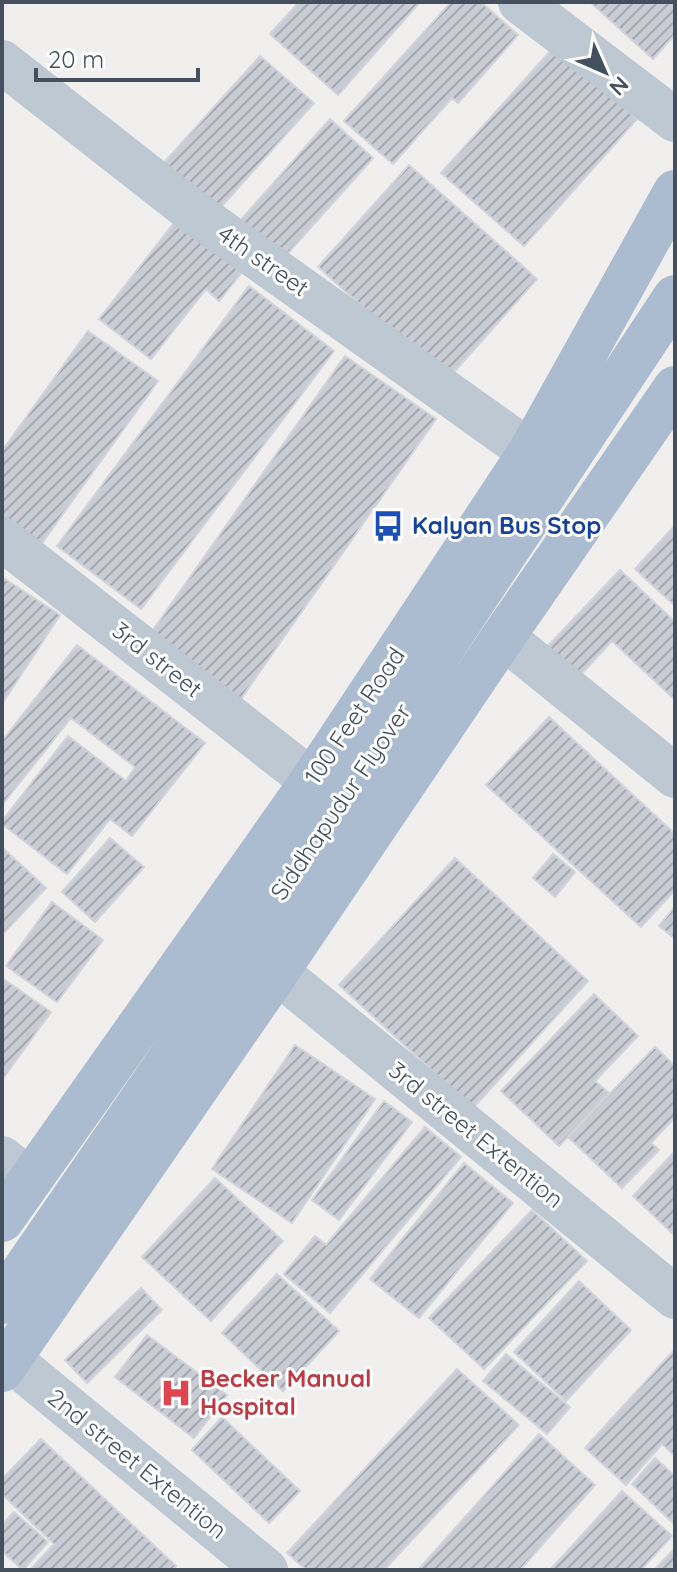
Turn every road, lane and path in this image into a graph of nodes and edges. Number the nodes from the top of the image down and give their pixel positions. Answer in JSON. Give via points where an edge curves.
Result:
{"nodes":[{"id":1,"x":520,"y":2,"type":"edge"},
{"id":2,"x":2,"y":62,"type":"edge"},
{"id":3,"x":675,"y":120,"type":"edge"},
{"id":4,"x":675,"y":192,"type":"edge"},
{"id":5,"x":675,"y":297,"type":"edge"},
{"id":6,"x":675,"y":388,"type":"edge"},
{"id":7,"x":530,"y":452,"type":"junction"},
{"id":8,"x":2,"y":539,"type":"edge"},
{"id":9,"x":503,"y":637,"type":"junction"},
{"id":10,"x":675,"y":776,"type":"edge"},
{"id":11,"x":312,"y":781,"type":"junction"},
{"id":12,"x":277,"y":972,"type":"junction"},
{"id":13,"x":16,"y":1169,"type":"edge"},
{"id":14,"x":2,"y":1220,"type":"edge"},
{"id":15,"x":675,"y":1297,"type":"edge"},
{"id":16,"x":2,"y":1302,"type":"edge"},
{"id":17,"x":4,"y":1361,"type":"edge"},
{"id":18,"x":266,"y":1570,"type":"edge"}],
"edges":[{"from":1,"to":3,"type":"street"},
{"from":2,"to":7,"type":"street","name":"4th street","via":[[192,211]]},
{"from":4,"to":7,"type":"main road","name":"100 Feet Road"},
{"from":5,"to":16,"type":"main road","name":"Siddhapudur Flyover","via":[[178,1047]]},
{"from":6,"to":9,"type":"main road"},
{"from":7,"to":11,"type":"main road","name":"100 Feet Road"},
{"from":8,"to":11,"type":"street","name":"3rd street"},
{"from":9,"to":10,"type":"street"},
{"from":9,"to":12,"type":"main road"},
{"from":11,"to":13,"type":"main road","name":"100 Feet Road"},
{"from":12,"to":15,"type":"street","name":"3rd street Extention"},
{"from":12,"to":17,"type":"main road"},
{"from":13,"to":14,"type":"main road","name":"100 Feet Road"},
{"from":17,"to":18,"type":"street","name":"2nd street Extention"}]}
